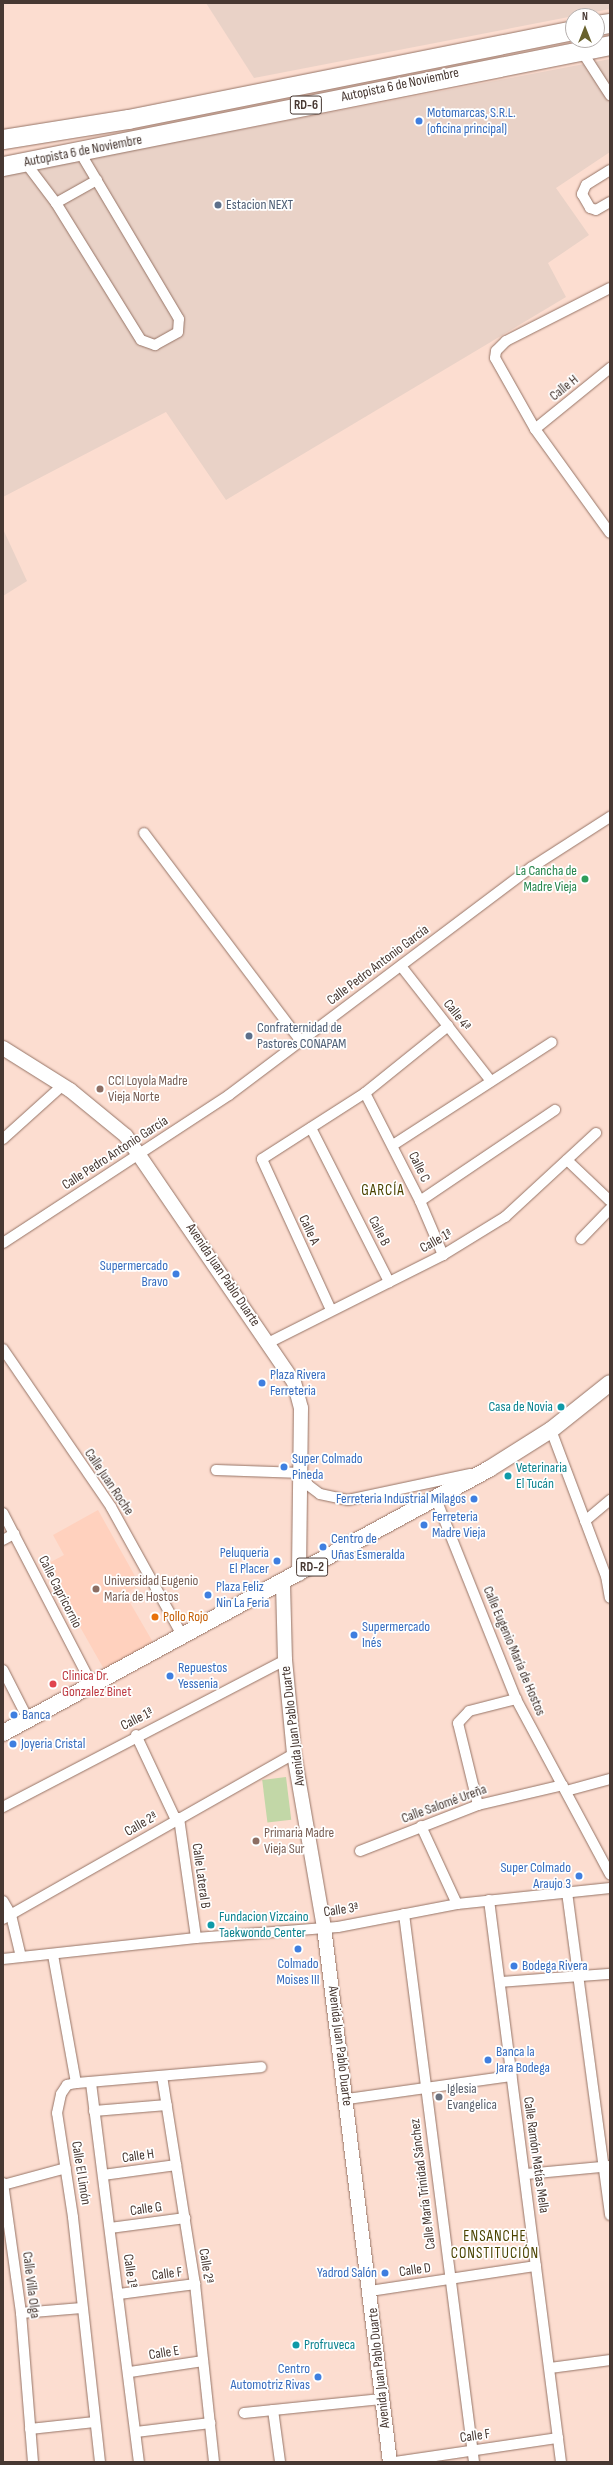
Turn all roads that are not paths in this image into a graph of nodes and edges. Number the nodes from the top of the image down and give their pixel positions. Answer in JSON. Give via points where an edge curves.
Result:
{"nodes":[{"id":1,"x":565,"y":32,"type":"edge"},
{"id":2,"x":610,"y":45,"type":"edge"},
{"id":3,"x":581,"y":50,"type":"junction"},
{"id":4,"x":610,"y":95,"type":"edge"},
{"id":5,"x":3,"y":139,"type":"edge"},
{"id":6,"x":80,"y":152,"type":"junction"},
{"id":7,"x":25,"y":162,"type":"junction"},
{"id":8,"x":3,"y":166,"type":"edge"},
{"id":9,"x":610,"y":170,"type":"edge"},
{"id":10,"x":97,"y":180,"type":"junction"},
{"id":11,"x":610,"y":202,"type":"edge"},
{"id":12,"x":56,"y":203,"type":"junction"},
{"id":13,"x":610,"y":288,"type":"edge"},
{"id":14,"x":610,"y":368,"type":"edge"},
{"id":15,"x":535,"y":429,"type":"junction"},
{"id":16,"x":610,"y":533,"type":"edge"},
{"id":17,"x":610,"y":817,"type":"edge"},
{"id":18,"x":144,"y":833,"type":"dead end"},
{"id":19,"x":401,"y":966,"type":"junction"},
{"id":20,"x":448,"y":1026,"type":"junction"},
{"id":21,"x":300,"y":1041,"type":"junction"},
{"id":22,"x":552,"y":1042,"type":"dead end"},
{"id":23,"x":3,"y":1048,"type":"edge"},
{"id":24,"x":491,"y":1081,"type":"junction"},
{"id":25,"x":63,"y":1085,"type":"junction"},
{"id":26,"x":365,"y":1093,"type":"junction"},
{"id":27,"x":555,"y":1110,"type":"dead end"},
{"id":28,"x":311,"y":1128,"type":"junction"},
{"id":29,"x":596,"y":1133,"type":"dead end"},
{"id":30,"x":3,"y":1139,"type":"edge"},
{"id":31,"x":393,"y":1145,"type":"junction"},
{"id":32,"x":140,"y":1155,"type":"junction"},
{"id":33,"x":567,"y":1160,"type":"junction"},
{"id":34,"x":420,"y":1201,"type":"junction"},
{"id":35,"x":610,"y":1201,"type":"edge"},
{"id":36,"x":610,"y":1209,"type":"edge"},
{"id":37,"x":581,"y":1239,"type":"dead end"},
{"id":38,"x":3,"y":1243,"type":"edge"},
{"id":39,"x":443,"y":1255,"type":"junction"},
{"id":40,"x":389,"y":1282,"type":"junction"},
{"id":41,"x":331,"y":1310,"type":"junction"},
{"id":42,"x":268,"y":1343,"type":"junction"},
{"id":43,"x":3,"y":1349,"type":"edge"},
{"id":44,"x":610,"y":1383,"type":"edge"},
{"id":45,"x":551,"y":1430,"type":"junction"},
{"id":46,"x":489,"y":1469,"type":"junction"},
{"id":47,"x":216,"y":1470,"type":"dead end"},
{"id":48,"x":302,"y":1473,"type":"junction"},
{"id":49,"x":436,"y":1499,"type":"junction"},
{"id":50,"x":610,"y":1500,"type":"edge"},
{"id":51,"x":3,"y":1513,"type":"edge"},
{"id":52,"x":585,"y":1521,"type":"junction"},
{"id":53,"x":14,"y":1534,"type":"junction"},
{"id":54,"x":3,"y":1540,"type":"edge"},
{"id":55,"x":299,"y":1574,"type":"junction"},
{"id":56,"x":283,"y":1584,"type":"junction"},
{"id":57,"x":610,"y":1598,"type":"edge"},
{"id":58,"x":183,"y":1637,"type":"junction"},
{"id":59,"x":285,"y":1660,"type":"junction"},
{"id":60,"x":3,"y":1670,"type":"edge"},
{"id":61,"x":92,"y":1685,"type":"junction"},
{"id":62,"x":516,"y":1699,"type":"junction"},
{"id":63,"x":28,"y":1719,"type":"junction"},
{"id":64,"x":3,"y":1733,"type":"edge"},
{"id":65,"x":136,"y":1735,"type":"junction"},
{"id":66,"x":294,"y":1754,"type":"junction"},
{"id":67,"x":610,"y":1779,"type":"edge"},
{"id":68,"x":564,"y":1788,"type":"junction"},
{"id":69,"x":478,"y":1804,"type":"junction"},
{"id":70,"x":3,"y":1807,"type":"edge"},
{"id":71,"x":178,"y":1819,"type":"junction"},
{"id":72,"x":421,"y":1826,"type":"junction"},
{"id":73,"x":360,"y":1851,"type":"dead end"},
{"id":74,"x":610,"y":1874,"type":"edge"},
{"id":75,"x":610,"y":1888,"type":"edge"},
{"id":76,"x":567,"y":1892,"type":"junction"},
{"id":77,"x":489,"y":1900,"type":"junction"},
{"id":78,"x":3,"y":1901,"type":"edge"},
{"id":79,"x":457,"y":1904,"type":"junction"},
{"id":80,"x":404,"y":1914,"type":"junction"},
{"id":81,"x":7,"y":1917,"type":"edge"},
{"id":82,"x":324,"y":1927,"type":"junction"},
{"id":83,"x":196,"y":1938,"type":"junction"},
{"id":84,"x":53,"y":1955,"type":"junction"},
{"id":85,"x":21,"y":1957,"type":"junction"},
{"id":86,"x":3,"y":1959,"type":"edge"},
{"id":87,"x":610,"y":1974,"type":"edge"},
{"id":88,"x":577,"y":1977,"type":"junction"},
{"id":89,"x":500,"y":1982,"type":"junction"},
{"id":90,"x":261,"y":2067,"type":"dead end"},
{"id":91,"x":162,"y":2076,"type":"junction"},
{"id":92,"x":511,"y":2076,"type":"junction"},
{"id":93,"x":76,"y":2083,"type":"junction"},
{"id":94,"x":91,"y":2083,"type":"junction"},
{"id":95,"x":427,"y":2090,"type":"junction"},
{"id":96,"x":347,"y":2099,"type":"junction"},
{"id":97,"x":167,"y":2105,"type":"junction"},
{"id":98,"x":94,"y":2112,"type":"junction"},
{"id":99,"x":176,"y":2165,"type":"junction"},
{"id":100,"x":607,"y":2166,"type":"edge"},
{"id":101,"x":66,"y":2168,"type":"junction"},
{"id":102,"x":526,"y":2174,"type":"junction"},
{"id":103,"x":103,"y":2176,"type":"junction"},
{"id":104,"x":3,"y":2184,"type":"edge"},
{"id":105,"x":610,"y":2215,"type":"edge"},
{"id":106,"x":185,"y":2218,"type":"junction"},
{"id":107,"x":110,"y":2228,"type":"junction"},
{"id":108,"x":536,"y":2266,"type":"junction"},
{"id":109,"x":448,"y":2279,"type":"junction"},
{"id":110,"x":195,"y":2284,"type":"junction"},
{"id":111,"x":370,"y":2291,"type":"junction"},
{"id":112,"x":119,"y":2294,"type":"junction"},
{"id":113,"x":82,"y":2308,"type":"junction"},
{"id":114,"x":21,"y":2313,"type":"junction"},
{"id":115,"x":610,"y":2360,"type":"edge"},
{"id":116,"x":203,"y":2361,"type":"junction"},
{"id":117,"x":550,"y":2368,"type":"junction"},
{"id":118,"x":130,"y":2372,"type":"junction"},
{"id":119,"x":381,"y":2398,"type":"junction"},
{"id":120,"x":273,"y":2410,"type":"junction"},
{"id":121,"x":244,"y":2412,"type":"dead end"},
{"id":122,"x":95,"y":2422,"type":"junction"},
{"id":123,"x":210,"y":2423,"type":"junction"},
{"id":124,"x":30,"y":2429,"type":"junction"},
{"id":125,"x":136,"y":2432,"type":"junction"},
{"id":126,"x":558,"y":2438,"type":"junction"},
{"id":127,"x":473,"y":2450,"type":"junction"},
{"id":128,"x":33,"y":2462,"type":"edge"},
{"id":129,"x":100,"y":2462,"type":"edge"},
{"id":130,"x":139,"y":2462,"type":"edge"},
{"id":131,"x":214,"y":2462,"type":"edge"},
{"id":132,"x":280,"y":2462,"type":"edge"},
{"id":133,"x":390,"y":2462,"type":"edge"},
{"id":134,"x":395,"y":2462,"type":"edge"},
{"id":135,"x":474,"y":2462,"type":"edge"},
{"id":136,"x":561,"y":2462,"type":"edge"}],
"edges":[{"from":1,"to":5,"type":"highway","name":"Autopista 6 de Noviembre","number":"RD-6","via":[[128,119]]},
{"from":2,"to":3,"type":"highway","name":"Autopista 6 de Noviembre","number":"RD-6"},
{"from":3,"to":4,"type":"street"},
{"from":3,"to":6,"type":"highway","name":"Autopista 6 de Noviembre","number":"RD-6","via":[[416,81]]},
{"from":6,"to":7,"type":"highway","name":"Autopista 6 de Noviembre","number":"RD-6"},
{"from":6,"to":10,"type":"street"},
{"from":7,"to":8,"type":"highway","name":"Autopista 6 de Noviembre","number":"RD-6"},
{"from":7,"to":12,"type":"street"},
{"from":9,"to":11,"type":"street","via":[[586,185],[582,194],[590,208],[596,210]]},
{"from":10,"to":12,"type":"street"},
{"from":10,"to":12,"type":"street","via":[[179,319],[178,332],[155,345],[141,340]]},
{"from":13,"to":15,"type":"street","via":[[506,341],[496,351],[497,366]]},
{"from":14,"to":15,"type":"street","name":"Calle H"},
{"from":15,"to":16,"type":"street"},
{"from":17,"to":19,"type":"street","name":"Calle Pedro Antonio García","via":[[532,867]]},
{"from":18,"to":21,"type":"street"},
{"from":19,"to":20,"type":"street","name":"Calle 4ª"},
{"from":19,"to":21,"type":"street","name":"Calle Pedro Antonio García"},
{"from":20,"to":24,"type":"street","name":"Calle 4ª"},
{"from":20,"to":26,"type":"street"},
{"from":21,"to":32,"type":"street","name":"Calle Pedro Antonio García"},
{"from":22,"to":24,"type":"street"},
{"from":23,"to":25,"type":"main road","name":"Avenida Juan Pablo Duarte"},
{"from":24,"to":31,"type":"street"},
{"from":25,"to":30,"type":"street"},
{"from":25,"to":32,"type":"main road","name":"Avenida Juan Pablo Duarte","via":[[126,1136]]},
{"from":26,"to":28,"type":"street"},
{"from":26,"to":31,"type":"street","name":"Calle C"},
{"from":27,"to":34,"type":"street"},
{"from":28,"to":40,"type":"street","name":"Calle B"},
{"from":28,"to":41,"type":"street","name":"Calle A","via":[[263,1157],[262,1162]]},
{"from":29,"to":33,"type":"street","name":"Calle 1ª"},
{"from":31,"to":34,"type":"street","name":"Calle C"},
{"from":32,"to":38,"type":"street","name":"Calle Pedro Antonio García"},
{"from":32,"to":42,"type":"main road","name":"Avenida Juan Pablo Duarte"},
{"from":33,"to":35,"type":"street"},
{"from":33,"to":39,"type":"street","name":"Calle 1ª","via":[[505,1217]]},
{"from":34,"to":39,"type":"street","name":"Calle C"},
{"from":36,"to":37,"type":"street"},
{"from":39,"to":40,"type":"street","name":"Calle 1ª"},
{"from":40,"to":41,"type":"street","name":"Calle 1ª"},
{"from":41,"to":42,"type":"street","name":"Calle 1ª"},
{"from":42,"to":48,"type":"main road","name":"Avenida Juan Pablo Duarte","via":[[294,1382],[301,1408]]},
{"from":43,"to":58,"type":"street","name":"Calle Juan Roche","via":[[111,1507]]},
{"from":44,"to":45,"type":"main road","number":"RD-2"},
{"from":45,"to":46,"type":"main road","number":"RD-2"},
{"from":45,"to":52,"type":"street"},
{"from":46,"to":48,"type":"street","via":[[348,1500],[320,1494],[308,1485]]},
{"from":46,"to":49,"type":"main road","number":"RD-2"},
{"from":47,"to":48,"type":"street"},
{"from":48,"to":55,"type":"main road","name":"Avenida Juan Pablo Duarte"},
{"from":49,"to":55,"type":"main road","number":"RD-2"},
{"from":49,"to":62,"type":"street","name":"Calle Eugenio María de Hostos"},
{"from":50,"to":52,"type":"street"},
{"from":51,"to":53,"type":"street","name":"Calle Capricornio"},
{"from":52,"to":57,"type":"street","via":[[606,1576]]},
{"from":53,"to":54,"type":"street"},
{"from":53,"to":61,"type":"street","name":"Calle Capricornio"},
{"from":55,"to":56,"type":"main road","number":"RD-2"},
{"from":56,"to":58,"type":"main road","number":"RD-2"},
{"from":56,"to":59,"type":"main road","name":"Avenida Juan Pablo Duarte"},
{"from":58,"to":61,"type":"main road","number":"RD-2"},
{"from":59,"to":65,"type":"street","name":"Calle 1ª"},
{"from":59,"to":66,"type":"main road","name":"Avenida Juan Pablo Duarte"},
{"from":60,"to":63,"type":"street"},
{"from":61,"to":63,"type":"main road","number":"RD-2"},
{"from":62,"to":68,"type":"street","name":"Calle Eugenio María de Hostos"},
{"from":62,"to":69,"type":"street","via":[[469,1711],[458,1723]]},
{"from":63,"to":64,"type":"main road","number":"RD-2"},
{"from":65,"to":70,"type":"street","name":"Calle 1ª"},
{"from":65,"to":71,"type":"street","name":"Calle Lateral B"},
{"from":66,"to":71,"type":"street","name":"Calle 2ª"},
{"from":66,"to":82,"type":"main road","name":"Avenida Juan Pablo Duarte"},
{"from":67,"to":68,"type":"street","name":"Calle Salomé Ureña"},
{"from":68,"to":69,"type":"street","name":"Calle Salomé Ureña"},
{"from":68,"to":74,"type":"street","name":"Calle Eugenio María de Hostos"},
{"from":69,"to":72,"type":"street","name":"Calle Salomé Ureña"},
{"from":71,"to":81,"type":"street","name":"Calle 2ª"},
{"from":71,"to":83,"type":"street","name":"Calle Lateral B"},
{"from":72,"to":73,"type":"street","name":"Calle Salomé Ureña"},
{"from":72,"to":79,"type":"street"},
{"from":75,"to":76,"type":"street","name":"Calle 3ª"},
{"from":76,"to":77,"type":"street","name":"Calle 3ª"},
{"from":76,"to":88,"type":"street"},
{"from":77,"to":79,"type":"street","name":"Calle 3ª"},
{"from":77,"to":89,"type":"street","name":"Calle Ramón Matías Mella"},
{"from":78,"to":81,"type":"street"},
{"from":79,"to":80,"type":"street","name":"Calle 3ª"},
{"from":80,"to":82,"type":"street","name":"Calle 3ª"},
{"from":80,"to":95,"type":"street","name":"Calle María Trinidad Sánchez"},
{"from":81,"to":85,"type":"street"},
{"from":82,"to":83,"type":"street","name":"Calle 3ª"},
{"from":82,"to":96,"type":"main road","name":"Avenida Juan Pablo Duarte"},
{"from":83,"to":84,"type":"street","name":"Calle 3ª"},
{"from":84,"to":85,"type":"street","name":"Calle 3ª"},
{"from":84,"to":93,"type":"street"},
{"from":85,"to":86,"type":"street","name":"Calle 3ª"},
{"from":87,"to":88,"type":"street"},
{"from":88,"to":89,"type":"street"},
{"from":88,"to":100,"type":"street"},
{"from":89,"to":92,"type":"street","name":"Calle Ramón Matías Mella"},
{"from":90,"to":91,"type":"street"},
{"from":91,"to":94,"type":"street"},
{"from":91,"to":97,"type":"street","name":"Calle 2ª"},
{"from":92,"to":95,"type":"street"},
{"from":92,"to":102,"type":"street","name":"Calle Ramón Matías Mella"},
{"from":93,"to":94,"type":"street"},
{"from":93,"to":101,"type":"street","name":"Calle El Limón","via":[[67,2085],[58,2102]]},
{"from":94,"to":98,"type":"street","name":"Calle 1ª"},
{"from":95,"to":96,"type":"street"},
{"from":95,"to":109,"type":"street","name":"Calle María Trinidad Sánchez"},
{"from":96,"to":111,"type":"main road","name":"Avenida Juan Pablo Duarte"},
{"from":97,"to":98,"type":"street"},
{"from":97,"to":99,"type":"street","name":"Calle 2ª"},
{"from":98,"to":103,"type":"street","name":"Calle 1ª"},
{"from":99,"to":103,"type":"street","name":"Calle H"},
{"from":99,"to":106,"type":"street","name":"Calle 2ª"},
{"from":100,"to":102,"type":"street"},
{"from":100,"to":105,"type":"street"},
{"from":101,"to":104,"type":"street"},
{"from":101,"to":113,"type":"street","name":"Calle El Limón"},
{"from":102,"to":108,"type":"street","name":"Calle Ramón Matías Mella"},
{"from":103,"to":107,"type":"street","name":"Calle 1ª"},
{"from":104,"to":114,"type":"street","name":"Calle Villa Olga"},
{"from":106,"to":107,"type":"street","name":"Calle G"},
{"from":106,"to":110,"type":"street","name":"Calle 2ª"},
{"from":107,"to":112,"type":"street","name":"Calle 1ª"},
{"from":108,"to":109,"type":"street","name":"Calle D"},
{"from":108,"to":117,"type":"street","name":"Calle Ramón Matías Mella"},
{"from":109,"to":111,"type":"street","name":"Calle D"},
{"from":109,"to":127,"type":"street","name":"Calle María Trinidad Sánchez"},
{"from":110,"to":112,"type":"street","name":"Calle F"},
{"from":110,"to":116,"type":"street","name":"Calle 2ª"},
{"from":111,"to":119,"type":"main road","name":"Avenida Juan Pablo Duarte"},
{"from":112,"to":118,"type":"street","name":"Calle 1ª"},
{"from":113,"to":114,"type":"street"},
{"from":113,"to":122,"type":"street","name":"Calle El Limón"},
{"from":114,"to":124,"type":"street","name":"Calle Villa Olga"},
{"from":115,"to":117,"type":"street"},
{"from":116,"to":118,"type":"street","name":"Calle E"},
{"from":116,"to":123,"type":"street","name":"Calle 2ª"},
{"from":117,"to":126,"type":"street","name":"Calle Ramón Matías Mella"},
{"from":118,"to":125,"type":"street","name":"Calle 1ª"},
{"from":119,"to":120,"type":"street"},
{"from":119,"to":133,"type":"main road","name":"Avenida Juan Pablo Duarte"},
{"from":120,"to":121,"type":"street"},
{"from":120,"to":132,"type":"street"},
{"from":122,"to":124,"type":"street"},
{"from":122,"to":129,"type":"street","name":"Calle El Limón"},
{"from":123,"to":125,"type":"street"},
{"from":123,"to":131,"type":"street","name":"Calle 2ª"},
{"from":124,"to":128,"type":"street","name":"Calle Villa Olga"},
{"from":125,"to":130,"type":"street","name":"Calle 1ª"},
{"from":126,"to":127,"type":"street","name":"Calle F"},
{"from":126,"to":136,"type":"street","name":"Calle Ramón Matías Mella"},
{"from":127,"to":134,"type":"street","name":"Calle F"},
{"from":127,"to":135,"type":"street","name":"Calle María Trinidad Sánchez"}]}
